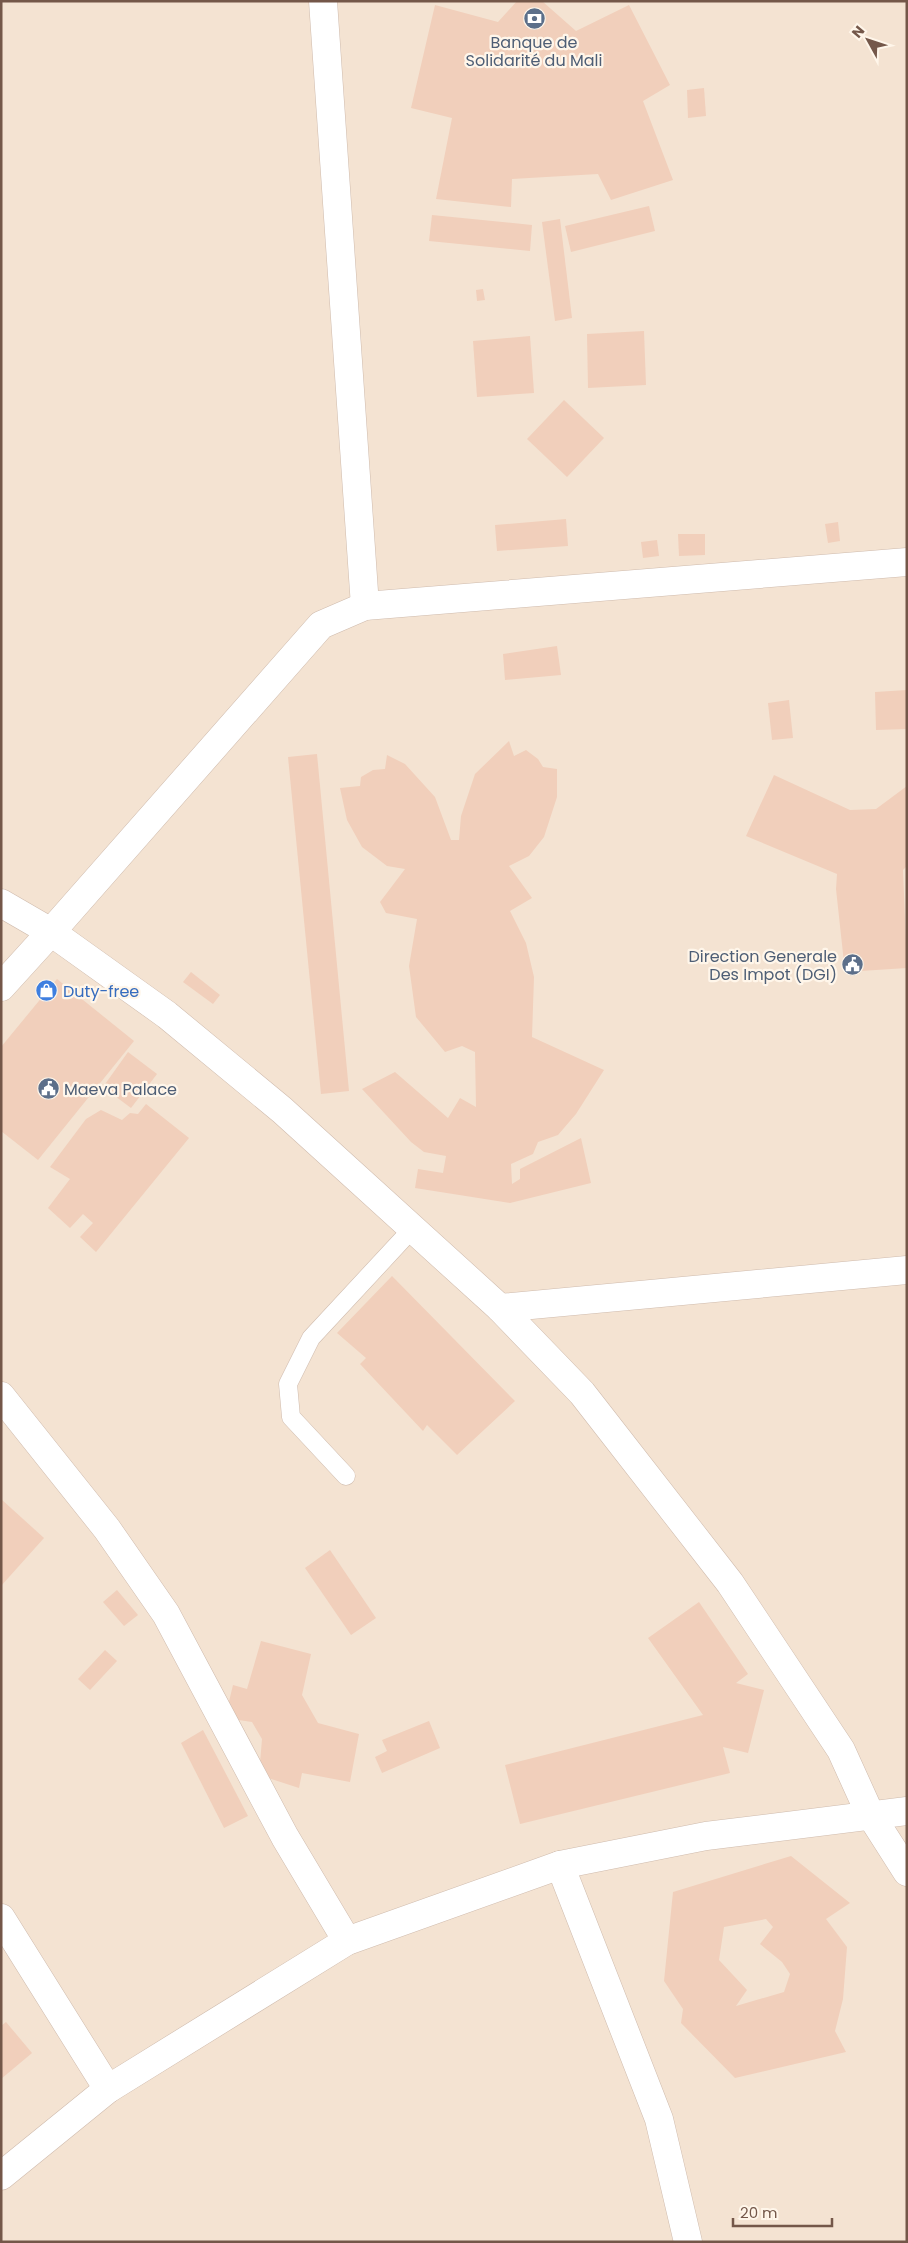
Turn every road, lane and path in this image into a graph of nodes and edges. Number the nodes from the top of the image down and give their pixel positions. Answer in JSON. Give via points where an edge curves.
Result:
{"nodes":[{"id":1,"x":323,"y":1,"type":"edge"},
{"id":2,"x":907,"y":562,"type":"edge"},
{"id":3,"x":365,"y":606,"type":"junction"},
{"id":4,"x":1,"y":903,"type":"edge"},
{"id":5,"x":52,"y":932,"type":"junction"},
{"id":6,"x":1,"y":986,"type":"edge"},
{"id":7,"x":413,"y":1228,"type":"junction"},
{"id":8,"x":907,"y":1270,"type":"edge"},
{"id":9,"x":500,"y":1308,"type":"junction"},
{"id":10,"x":1,"y":1396,"type":"edge"},
{"id":11,"x":346,"y":1476,"type":"dead end"},
{"id":12,"x":907,"y":1811,"type":"edge"},
{"id":13,"x":870,"y":1814,"type":"junction"},
{"id":14,"x":560,"y":1865,"type":"junction"},
{"id":15,"x":907,"y":1872,"type":"edge"},
{"id":16,"x":1,"y":1918,"type":"edge"},
{"id":17,"x":347,"y":1941,"type":"junction"},
{"id":18,"x":108,"y":2089,"type":"junction"},
{"id":19,"x":1,"y":2176,"type":"edge"},
{"id":20,"x":688,"y":2242,"type":"edge"}],
"edges":[{"from":1,"to":3,"type":"street"},
{"from":2,"to":3,"type":"street"},
{"from":3,"to":5,"type":"street","via":[[321,625]]},
{"from":4,"to":5,"type":"street"},
{"from":5,"to":6,"type":"street"},
{"from":5,"to":7,"type":"street","via":[[167,1015],[282,1110]]},
{"from":7,"to":9,"type":"street"},
{"from":7,"to":11,"type":"lane","via":[[311,1338],[288,1384],[291,1417]]},
{"from":8,"to":9,"type":"street"},
{"from":9,"to":13,"type":"street","via":[[582,1392],[730,1583],[841,1750]]},
{"from":10,"to":17,"type":"street","via":[[107,1529],[166,1614],[285,1837]]},
{"from":12,"to":13,"type":"street"},
{"from":13,"to":14,"type":"street","via":[[706,1836]]},
{"from":13,"to":15,"type":"street"},
{"from":14,"to":17,"type":"street"},
{"from":14,"to":20,"type":"street","via":[[659,2119]]},
{"from":16,"to":18,"type":"street"},
{"from":17,"to":18,"type":"street"},
{"from":18,"to":19,"type":"street"}]}
